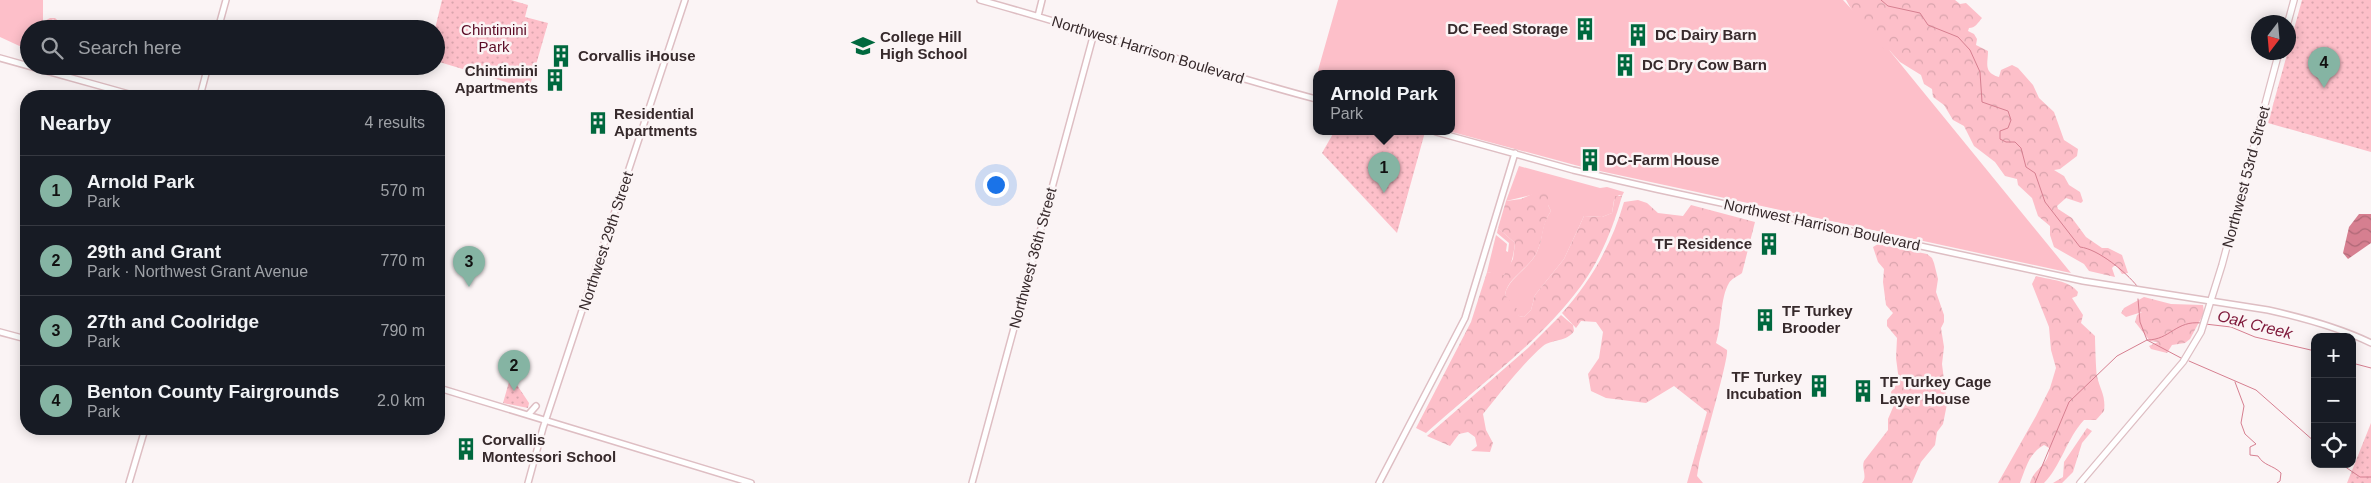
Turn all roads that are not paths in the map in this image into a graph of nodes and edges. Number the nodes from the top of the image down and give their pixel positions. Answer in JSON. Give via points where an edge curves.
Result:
{"nodes":[{"id":1,"x":226,"y":0,"type":"edge"},
{"id":2,"x":685,"y":0,"type":"edge"},
{"id":3,"x":980,"y":0,"type":"edge"},
{"id":4,"x":1042,"y":0,"type":"edge"},
{"id":5,"x":2294,"y":0,"type":"edge"},
{"id":6,"x":2290,"y":15,"type":"edge"},
{"id":7,"x":1038,"y":16,"type":"junction"},
{"id":8,"x":220,"y":20,"type":"edge"},
{"id":9,"x":1094,"y":33,"type":"junction"},
{"id":10,"x":0,"y":58,"type":"edge"},
{"id":11,"x":2277,"y":60,"type":"edge"},
{"id":12,"x":20,"y":64,"type":"edge"},
{"id":13,"x":61,"y":75,"type":"edge"},
{"id":14,"x":206,"y":75,"type":"edge"},
{"id":15,"x":115,"y":90,"type":"edge"},
{"id":16,"x":202,"y":90,"type":"edge"},
{"id":17,"x":1313,"y":98,"type":"edge"},
{"id":18,"x":1447,"y":135,"type":"edge"},
{"id":19,"x":1515,"y":153,"type":"junction"},
{"id":20,"x":2212,"y":302,"type":"junction"},
{"id":21,"x":0,"y":332,"type":"edge"},
{"id":22,"x":20,"y":337,"type":"edge"},
{"id":23,"x":2371,"y":343,"type":"edge"},
{"id":24,"x":445,"y":390,"type":"edge"},
{"id":25,"x":536,"y":406,"type":"dead end"},
{"id":26,"x":528,"y":415,"type":"junction"},
{"id":27,"x":546,"y":420,"type":"junction"},
{"id":28,"x":143,"y":435,"type":"edge"},
{"id":29,"x":129,"y":483,"type":"edge"},
{"id":30,"x":528,"y":483,"type":"edge"},
{"id":31,"x":751,"y":483,"type":"edge"},
{"id":32,"x":972,"y":483,"type":"edge"},
{"id":33,"x":1379,"y":483,"type":"edge"},
{"id":34,"x":2080,"y":483,"type":"edge"}],
"edges":[{"from":1,"to":8,"type":"main road"},
{"from":2,"to":27,"type":"main road","name":"Northwest 29th Street"},
{"from":3,"to":7,"type":"main road","name":"Northwest Harrison Boulevard"},
{"from":4,"to":7,"type":"main road"},
{"from":5,"to":6,"type":"main road"},
{"from":7,"to":9,"type":"main road","name":"Northwest Harrison Boulevard"},
{"from":9,"to":17,"type":"main road","name":"Northwest Harrison Boulevard"},
{"from":9,"to":32,"type":"main road","name":"Northwest 36th Street"},
{"from":10,"to":12,"type":"main road"},
{"from":11,"to":20,"type":"main road","name":"Northwest 53rd Street"},
{"from":13,"to":15,"type":"main road"},
{"from":14,"to":16,"type":"main road"},
{"from":18,"to":19,"type":"main road","name":"Northwest Harrison Boulevard"},
{"from":19,"to":20,"type":"main road","name":"Northwest Harrison Boulevard","via":[[1656,189],[2084,281]]},
{"from":19,"to":33,"type":"main road","via":[[1465,318]]},
{"from":20,"to":23,"type":"main road","name":"Northwest Harrison Boulevard","via":[[2298,316]]},
{"from":20,"to":34,"type":"main road","name":"Northwest 53rd Street","via":[[2201,332],[2183,362]]},
{"from":21,"to":22,"type":"main road"},
{"from":24,"to":26,"type":"main road"},
{"from":25,"to":26,"type":"main road"},
{"from":26,"to":27,"type":"main road"},
{"from":27,"to":30,"type":"main road","name":"Northwest 29th Street"},
{"from":27,"to":31,"type":"main road"},
{"from":28,"to":29,"type":"main road"}]}
